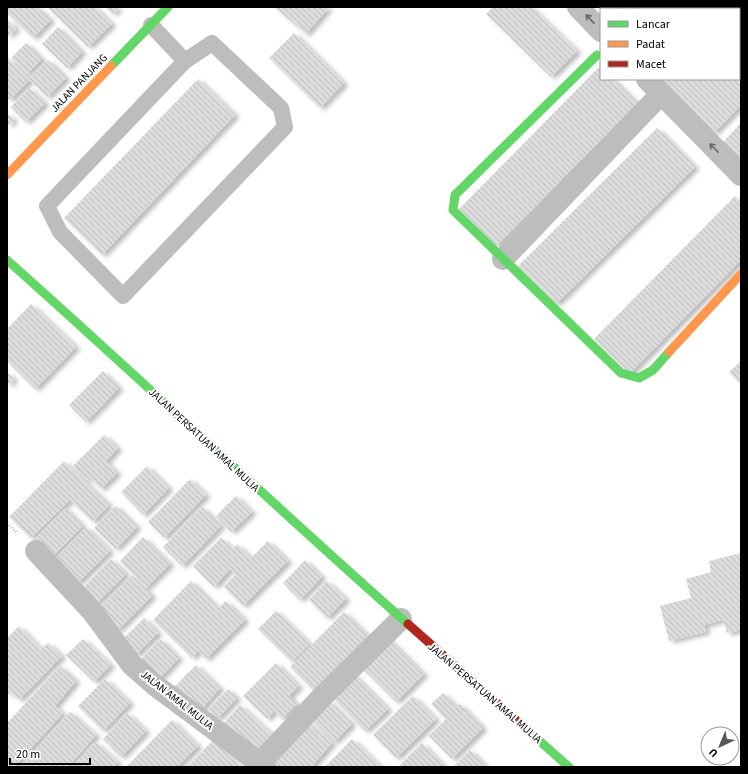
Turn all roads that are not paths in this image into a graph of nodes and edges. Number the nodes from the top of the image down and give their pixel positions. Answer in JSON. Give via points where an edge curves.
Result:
{"nodes":[{"id":1,"x":168,"y":7,"type":"edge"},
{"id":2,"x":578,"y":7,"type":"edge"},
{"id":3,"x":150,"y":25,"type":"junction"},
{"id":4,"x":600,"y":30,"type":"edge"},
{"id":5,"x":597,"y":55,"type":"dead end"},
{"id":6,"x":185,"y":61,"type":"junction"},
{"id":7,"x":654,"y":86,"type":"edge"},
{"id":8,"x":7,"y":175,"type":"edge"},
{"id":9,"x":741,"y":175,"type":"edge"},
{"id":10,"x":503,"y":259,"type":"junction"},
{"id":11,"x":7,"y":260,"type":"edge"},
{"id":12,"x":741,"y":274,"type":"edge"},
{"id":13,"x":36,"y":551,"type":"dead end"},
{"id":14,"x":401,"y":619,"type":"junction"},
{"id":15,"x":263,"y":765,"type":"edge"},
{"id":16,"x":569,"y":767,"type":"edge"}],
"edges":[{"from":1,"to":3,"type":"street","name":"JALAN PANJANG"},
{"from":4,"to":2,"type":"street","one_way":true},
{"from":3,"to":6,"type":"lane"},
{"from":3,"to":8,"type":"street","name":"JALAN PANJANG"},
{"from":5,"to":10,"type":"street","via":[[454,195],[453,210]]},
{"from":6,"to":6,"type":"lane","via":[[47,206],[60,232],[124,296],[285,128],[281,108],[212,44]]},
{"from":9,"to":7,"type":"street","one_way":true},
{"from":7,"to":10,"type":"street"},
{"from":10,"to":12,"type":"street","via":[[621,373],[639,378],[653,370]]},
{"from":11,"to":14,"type":"street","name":"JALAN PERSATUAN AMAL MULIA"},
{"from":13,"to":15,"type":"street","name":"JALAN AMAL MULIA","via":[[92,611],[132,665],[162,691]]},
{"from":14,"to":15,"type":"street","via":[[321,698]]},
{"from":14,"to":16,"type":"street","name":"JALAN PERSATUAN AMAL MULIA"}]}
